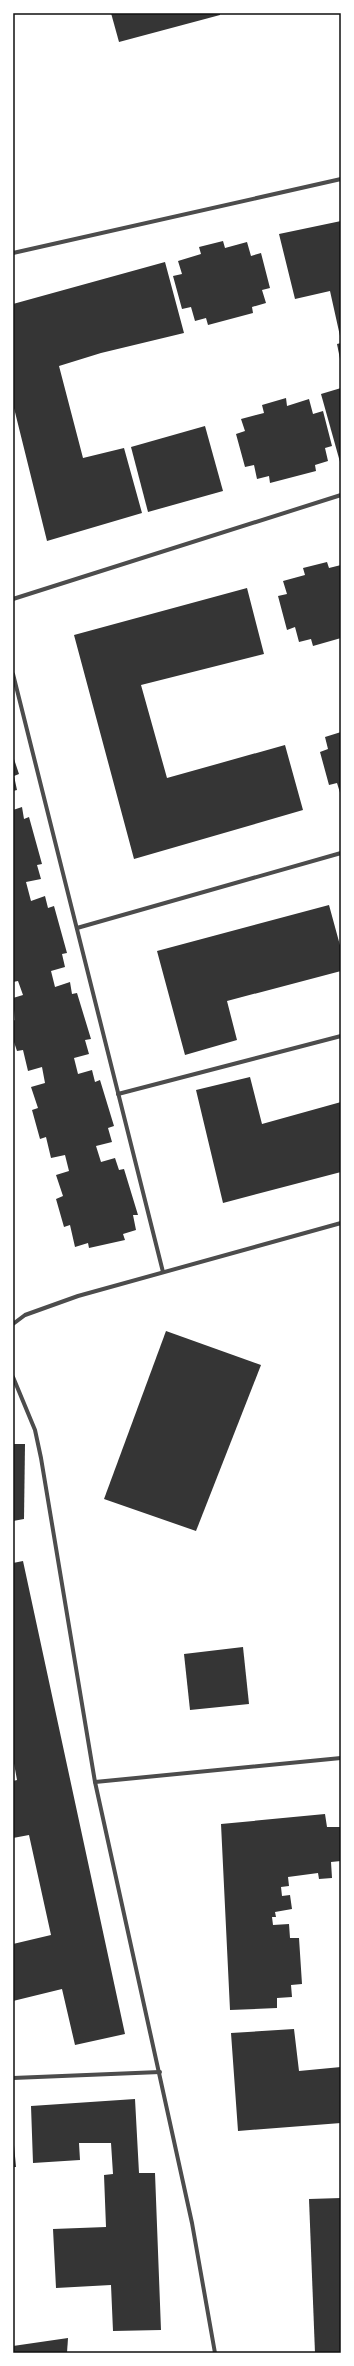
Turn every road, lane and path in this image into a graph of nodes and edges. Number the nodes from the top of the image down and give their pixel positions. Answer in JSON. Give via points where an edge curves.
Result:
{"nodes":[{"id":1,"x":341,"y":179,"type":"edge"},
{"id":2,"x":13,"y":253,"type":"edge"},
{"id":3,"x":341,"y":495,"type":"edge"},
{"id":4,"x":13,"y":599,"type":"edge"},
{"id":5,"x":13,"y":674,"type":"edge"},
{"id":6,"x":341,"y":853,"type":"edge"},
{"id":7,"x":77,"y":928,"type":"junction"},
{"id":8,"x":341,"y":1036,"type":"edge"},
{"id":9,"x":118,"y":1094,"type":"junction"},
{"id":10,"x":341,"y":1223,"type":"edge"},
{"id":11,"x":163,"y":1272,"type":"junction"},
{"id":12,"x":13,"y":1324,"type":"edge"},
{"id":13,"x":13,"y":1377,"type":"edge"},
{"id":14,"x":341,"y":1758,"type":"edge"},
{"id":15,"x":95,"y":1782,"type":"junction"},
{"id":16,"x":160,"y":2072,"type":"junction"},
{"id":17,"x":13,"y":2078,"type":"edge"},
{"id":18,"x":215,"y":2353,"type":"edge"}],
"edges":[{"from":1,"to":2,"type":"street"},
{"from":3,"to":4,"type":"street"},
{"from":5,"to":7,"type":"street"},
{"from":6,"to":7,"type":"street"},
{"from":7,"to":9,"type":"street"},
{"from":8,"to":9,"type":"street"},
{"from":9,"to":11,"type":"street"},
{"from":10,"to":11,"type":"street"},
{"from":11,"to":12,"type":"street","via":[[78,1296],[25,1315]]},
{"from":13,"to":15,"type":"street","via":[[35,1430],[41,1458]]},
{"from":14,"to":15,"type":"street"},
{"from":15,"to":16,"type":"street"},
{"from":16,"to":17,"type":"street"},
{"from":16,"to":18,"type":"street","via":[[192,2223]]}]}
